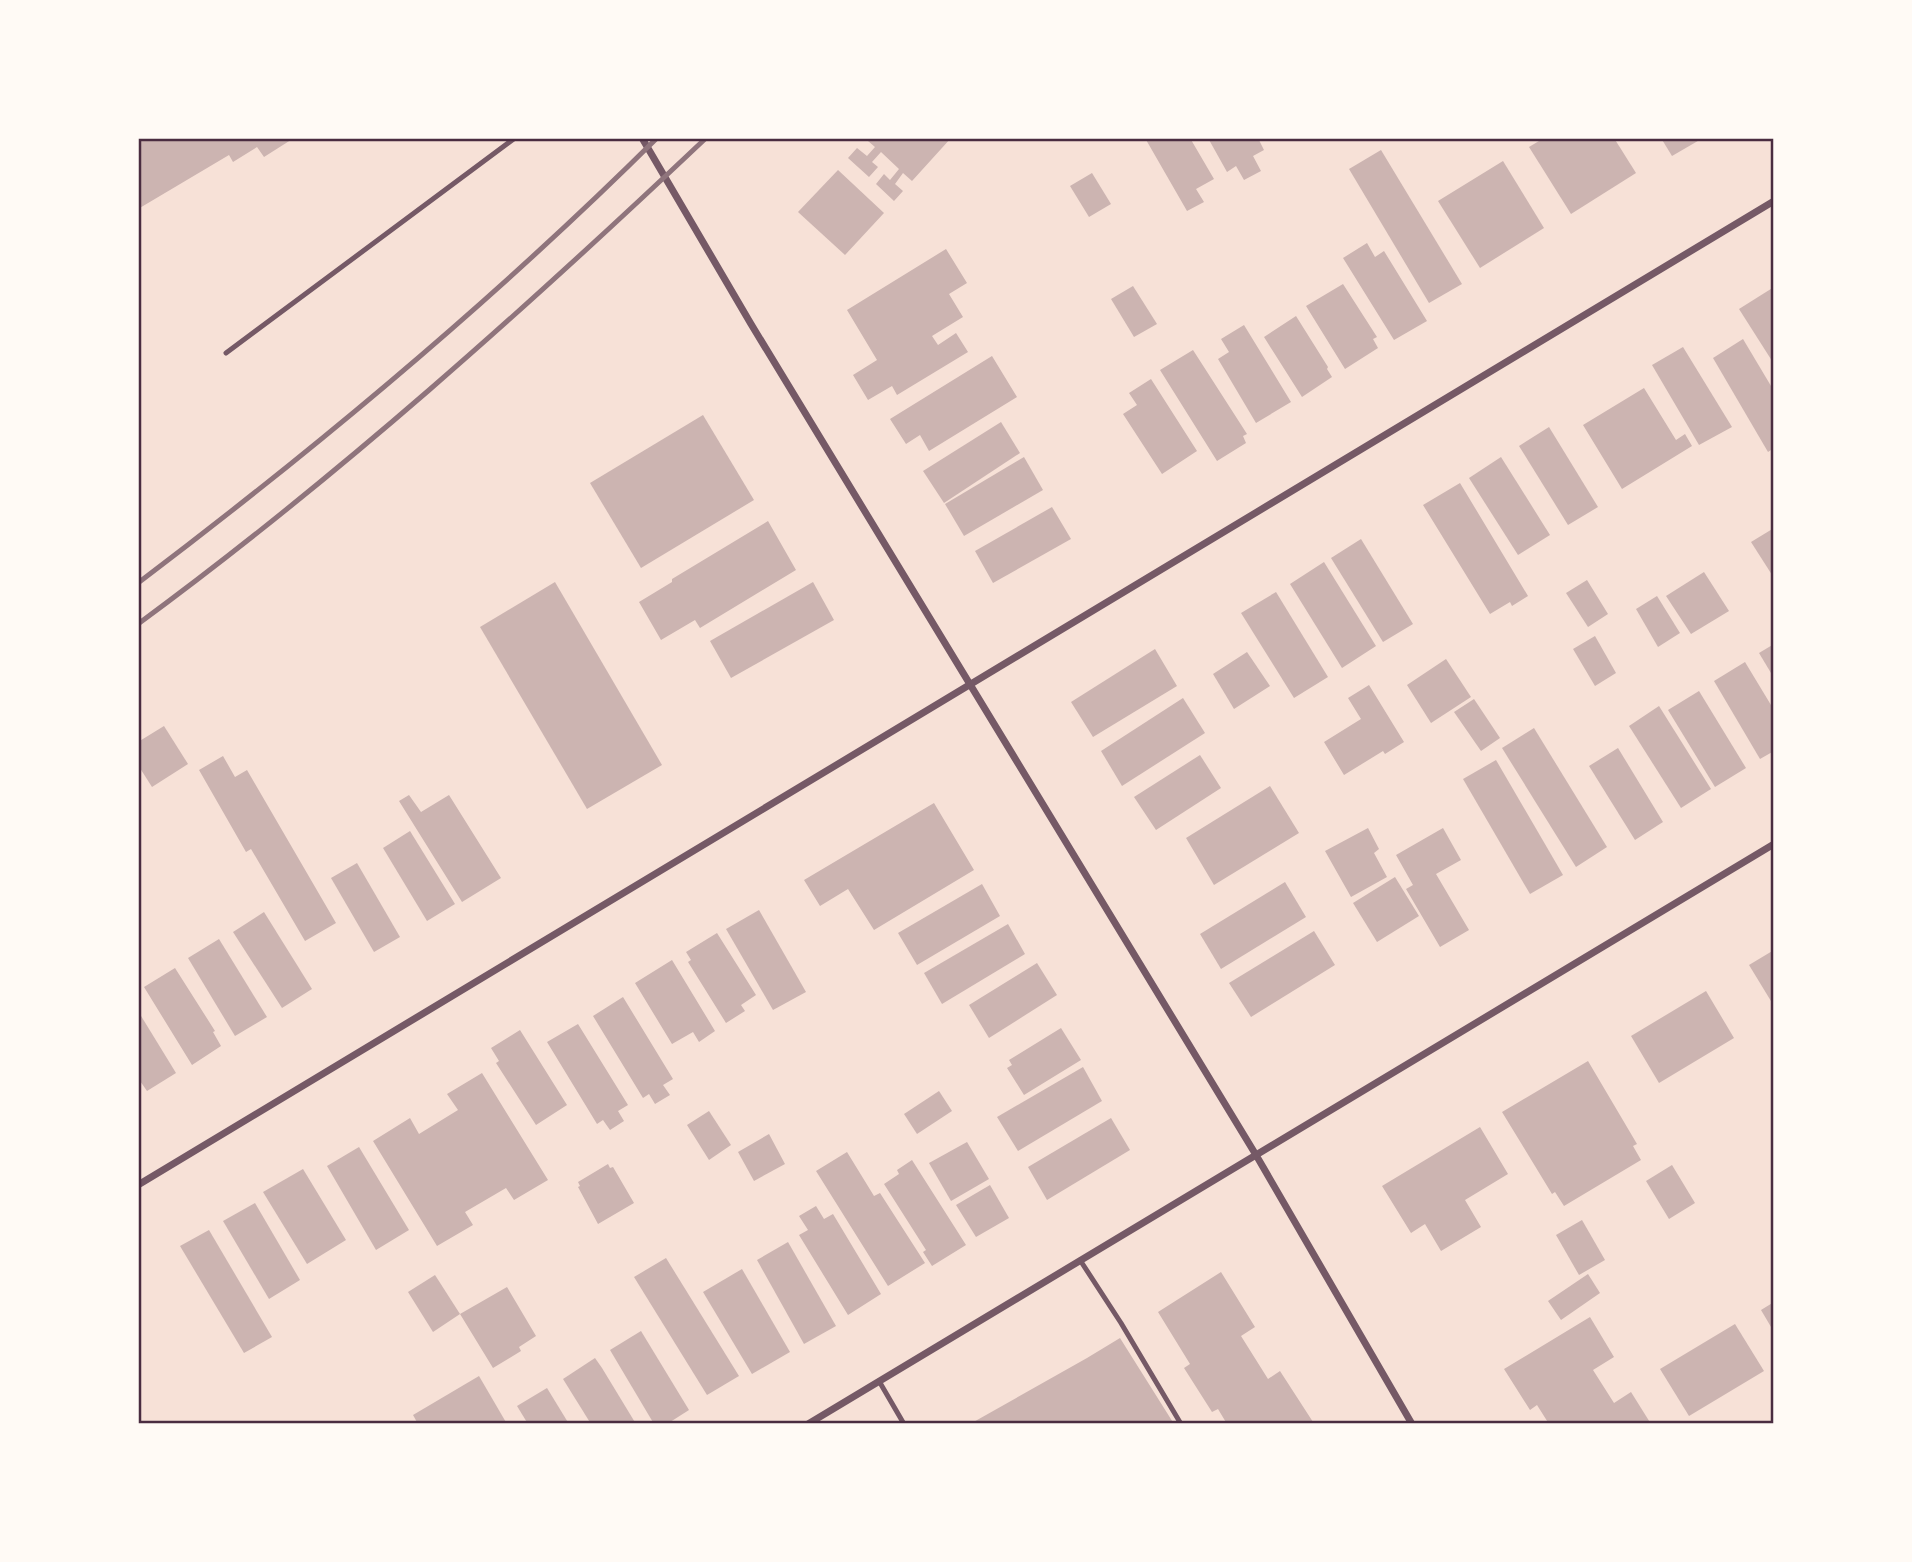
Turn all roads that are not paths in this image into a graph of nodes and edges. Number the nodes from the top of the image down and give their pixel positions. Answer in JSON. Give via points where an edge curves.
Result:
{"nodes":[{"id":1,"x":515,"y":138,"type":"edge"},
{"id":2,"x":642,"y":138,"type":"edge"},
{"id":3,"x":1774,"y":201,"type":"edge"},
{"id":4,"x":226,"y":352,"type":"dead end"},
{"id":5,"x":971,"y":684,"type":"junction"},
{"id":6,"x":1774,"y":844,"type":"edge"},
{"id":7,"x":1256,"y":1156,"type":"junction"},
{"id":8,"x":138,"y":1185,"type":"edge"},
{"id":9,"x":1080,"y":1260,"type":"junction"},
{"id":10,"x":879,"y":1381,"type":"junction"},
{"id":11,"x":808,"y":1424,"type":"edge"},
{"id":12,"x":905,"y":1424,"type":"edge"},
{"id":13,"x":1181,"y":1424,"type":"edge"},
{"id":14,"x":1412,"y":1424,"type":"edge"}],
"edges":[{"from":1,"to":4,"type":"lane"},
{"from":2,"to":5,"type":"street"},
{"from":3,"to":5,"type":"street"},
{"from":5,"to":7,"type":"street"},
{"from":5,"to":8,"type":"street"},
{"from":6,"to":7,"type":"street"},
{"from":7,"to":9,"type":"street"},
{"from":7,"to":14,"type":"street"},
{"from":9,"to":10,"type":"street"},
{"from":9,"to":13,"type":"lane"},
{"from":10,"to":11,"type":"street"},
{"from":10,"to":12,"type":"lane"}]}
